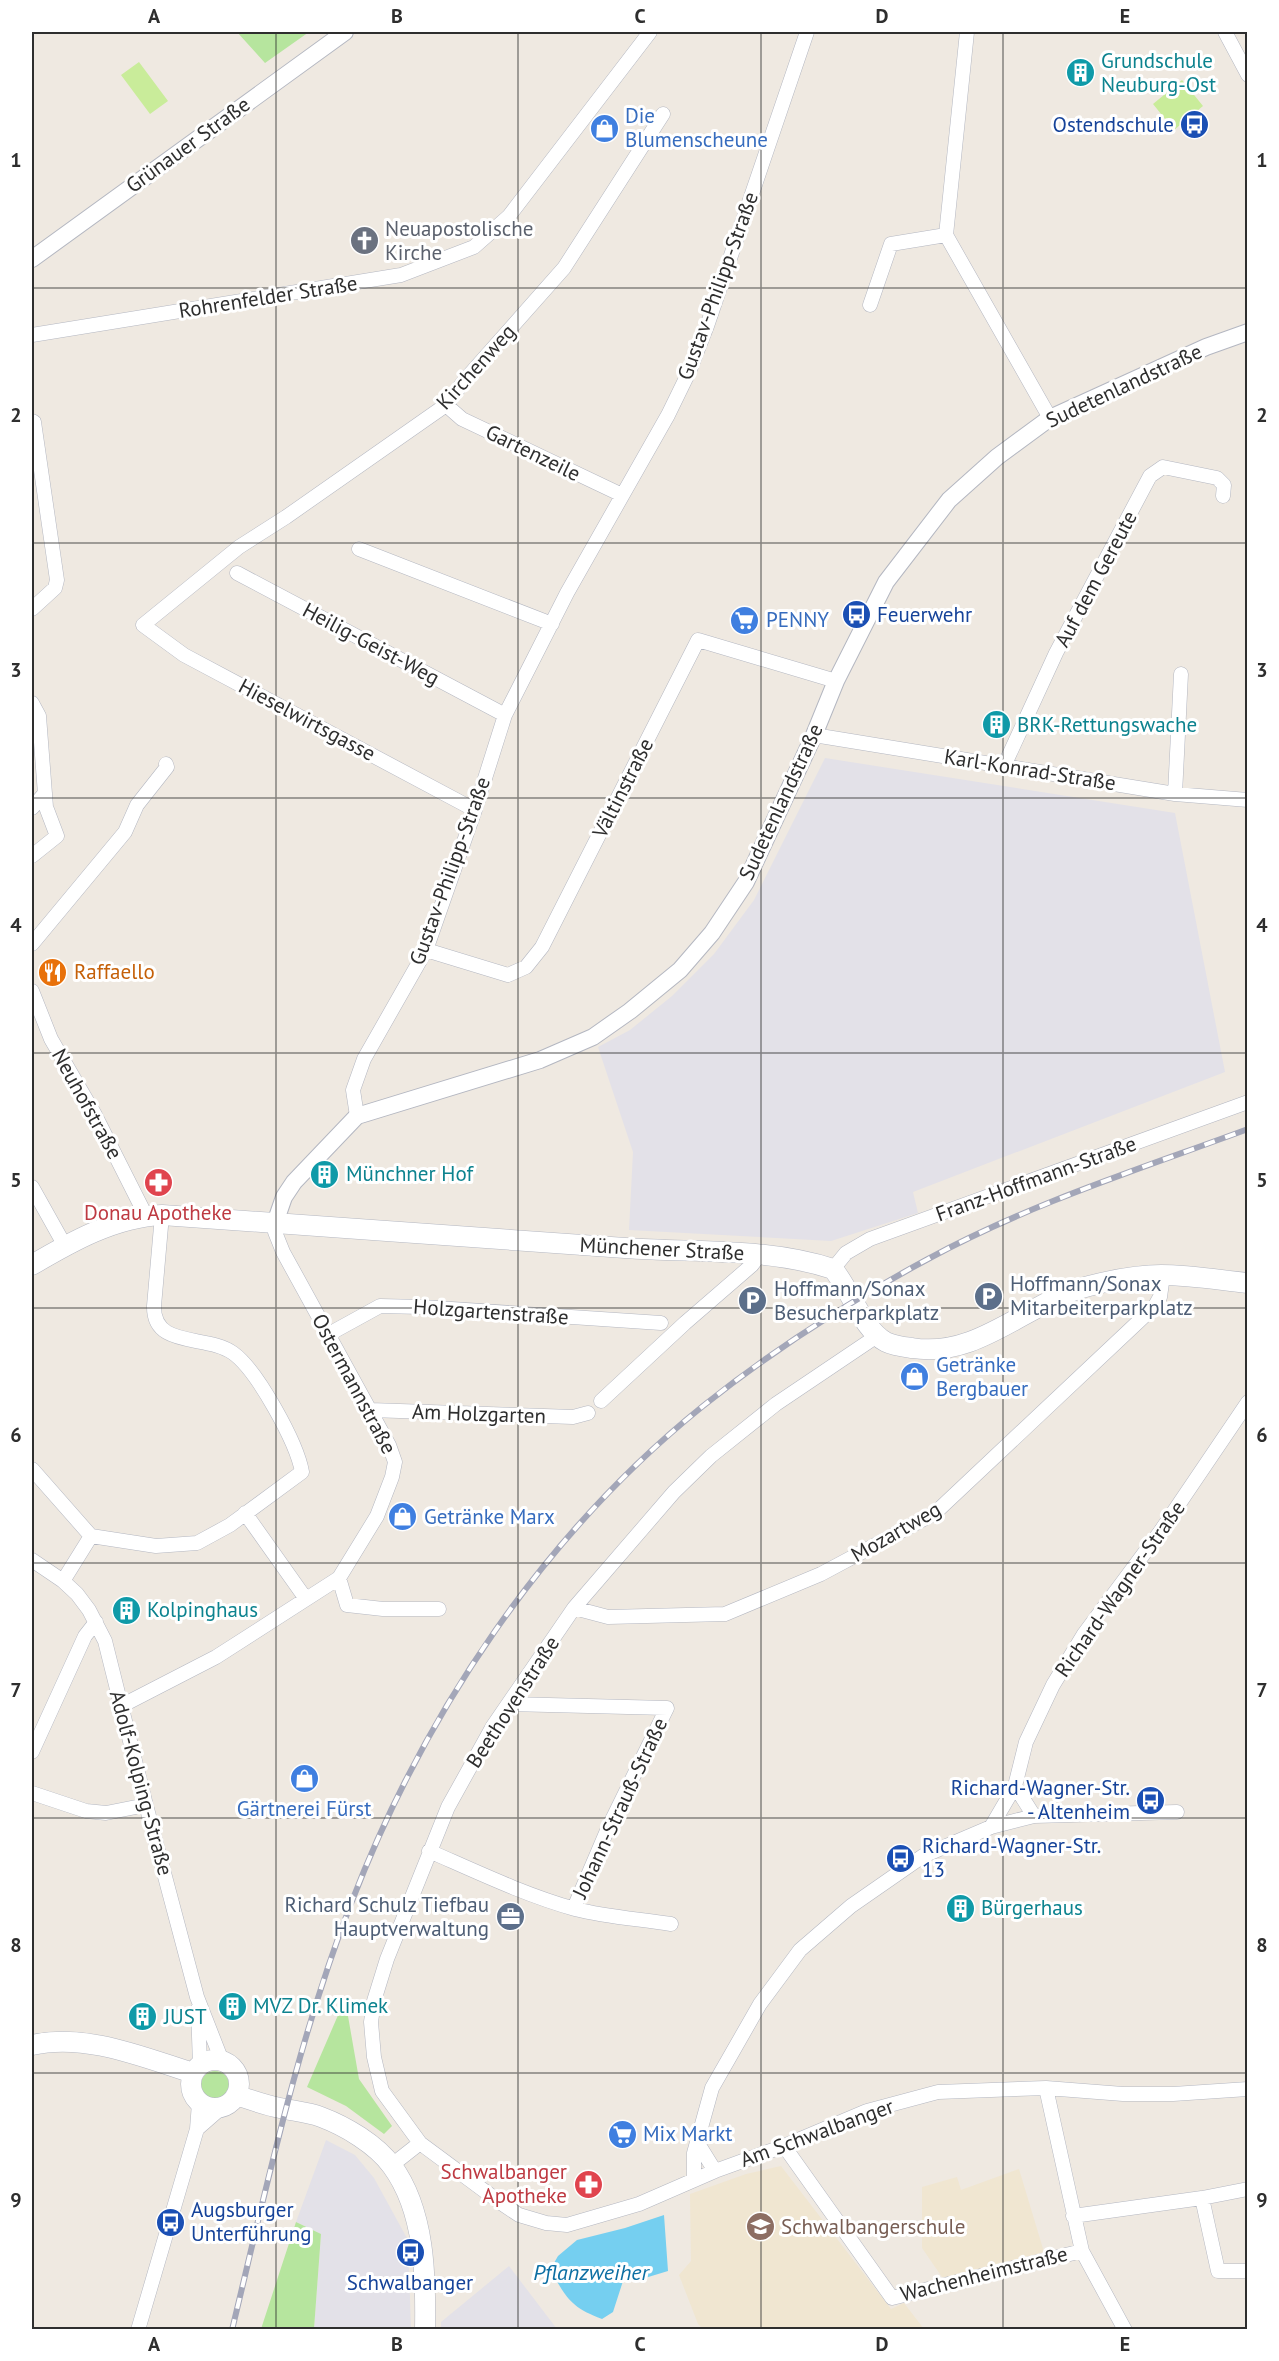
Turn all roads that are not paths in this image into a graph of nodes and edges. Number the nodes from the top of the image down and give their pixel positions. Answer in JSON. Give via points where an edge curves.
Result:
{"nodes":[{"id":1,"x":345,"y":32,"type":"edge"},
{"id":2,"x":650,"y":32,"type":"edge"},
{"id":3,"x":807,"y":32,"type":"edge"},
{"id":4,"x":967,"y":32,"type":"edge"},
{"id":5,"x":1225,"y":32,"type":"edge"},
{"id":6,"x":1248,"y":75,"type":"edge"},
{"id":7,"x":663,"y":114,"type":"dead end"},
{"id":8,"x":946,"y":235,"type":"junction"},
{"id":9,"x":32,"y":259,"type":"edge"},
{"id":10,"x":870,"y":305,"type":"dead end"},
{"id":11,"x":1248,"y":333,"type":"edge"},
{"id":12,"x":32,"y":335,"type":"edge"},
{"id":13,"x":447,"y":405,"type":"junction"},
{"id":14,"x":1050,"y":418,"type":"junction"},
{"id":15,"x":32,"y":421,"type":"edge"},
{"id":16,"x":622,"y":495,"type":"junction"},
{"id":17,"x":1223,"y":496,"type":"dead end"},
{"id":18,"x":359,"y":549,"type":"dead end"},
{"id":19,"x":237,"y":573,"type":"dead end"},
{"id":20,"x":32,"y":609,"type":"edge"},
{"id":21,"x":552,"y":624,"type":"junction"},
{"id":22,"x":143,"y":625,"type":"joint"},
{"id":23,"x":1181,"y":675,"type":"dead end"},
{"id":24,"x":836,"y":681,"type":"junction"},
{"id":25,"x":32,"y":703,"type":"edge"},
{"id":26,"x":505,"y":716,"type":"junction"},
{"id":27,"x":814,"y":735,"type":"junction"},
{"id":28,"x":166,"y":765,"type":"dead end"},
{"id":29,"x":1004,"y":766,"type":"junction"},
{"id":30,"x":45,"y":793,"type":"junction"},
{"id":31,"x":1175,"y":794,"type":"junction"},
{"id":32,"x":1248,"y":800,"type":"edge"},
{"id":33,"x":32,"y":808,"type":"edge"},
{"id":34,"x":475,"y":810,"type":"junction"},
{"id":35,"x":32,"y":856,"type":"edge"},
{"id":36,"x":32,"y":944,"type":"edge"},
{"id":37,"x":426,"y":951,"type":"junction"},
{"id":38,"x":32,"y":991,"type":"edge"},
{"id":39,"x":1248,"y":1102,"type":"edge"},
{"id":40,"x":357,"y":1116,"type":"junction"},
{"id":41,"x":32,"y":1186,"type":"edge"},
{"id":42,"x":154,"y":1215,"type":"junction"},
{"id":43,"x":274,"y":1223,"type":"junction"},
{"id":44,"x":65,"y":1246,"type":"junction"},
{"id":45,"x":760,"y":1254,"type":"junction"},
{"id":46,"x":32,"y":1265,"type":"edge"},
{"id":47,"x":833,"y":1269,"type":"junction"},
{"id":48,"x":1163,"y":1275,"type":"junction"},
{"id":49,"x":1248,"y":1283,"type":"edge"},
{"id":50,"x":661,"y":1323,"type":"dead end"},
{"id":51,"x":329,"y":1334,"type":"junction"},
{"id":52,"x":877,"y":1336,"type":"junction"},
{"id":53,"x":601,"y":1401,"type":"dead end"},
{"id":54,"x":1248,"y":1402,"type":"edge"},
{"id":55,"x":370,"y":1410,"type":"junction"},
{"id":56,"x":588,"y":1413,"type":"dead end"},
{"id":57,"x":32,"y":1469,"type":"edge"},
{"id":58,"x":244,"y":1513,"type":"junction"},
{"id":59,"x":91,"y":1536,"type":"junction"},
{"id":60,"x":32,"y":1560,"type":"edge"},
{"id":61,"x":339,"y":1578,"type":"junction"},
{"id":62,"x":63,"y":1581,"type":"junction"},
{"id":63,"x":306,"y":1599,"type":"junction"},
{"id":64,"x":574,"y":1608,"type":"junction"},
{"id":65,"x":439,"y":1609,"type":"dead end"},
{"id":66,"x":96,"y":1622,"type":"junction"},
{"id":67,"x":509,"y":1704,"type":"junction"},
{"id":68,"x":121,"y":1706,"type":"junction"},
{"id":69,"x":32,"y":1752,"type":"edge"},
{"id":70,"x":1015,"y":1786,"type":"junction"},
{"id":71,"x":32,"y":1793,"type":"edge"},
{"id":72,"x":146,"y":1805,"type":"junction"},
{"id":73,"x":1177,"y":1812,"type":"dead end"},
{"id":74,"x":1034,"y":1816,"type":"junction"},
{"id":75,"x":991,"y":1827,"type":"junction"},
{"id":76,"x":429,"y":1851,"type":"junction"},
{"id":77,"x":574,"y":1908,"type":"junction"},
{"id":78,"x":671,"y":1924,"type":"dead end"},
{"id":79,"x":197,"y":1996,"type":"junction"},
{"id":80,"x":32,"y":2045,"type":"edge"},
{"id":81,"x":222,"y":2061,"type":"junction"},
{"id":82,"x":196,"y":2069,"type":"junction"},
{"id":83,"x":1046,"y":2088,"type":"junction"},
{"id":84,"x":1248,"y":2089,"type":"edge"},
{"id":85,"x":232,"y":2096,"type":"junction"},
{"id":86,"x":199,"y":2103,"type":"junction"},
{"id":87,"x":197,"y":2129,"type":"junction"},
{"id":88,"x":697,"y":2142,"type":"junction"},
{"id":89,"x":420,"y":2143,"type":"junction"},
{"id":90,"x":784,"y":2146,"type":"junction"},
{"id":91,"x":392,"y":2165,"type":"junction"},
{"id":92,"x":715,"y":2171,"type":"junction"},
{"id":93,"x":694,"y":2180,"type":"junction"},
{"id":94,"x":1248,"y":2189,"type":"edge"},
{"id":95,"x":1202,"y":2198,"type":"junction"},
{"id":96,"x":1073,"y":2216,"type":"junction"},
{"id":97,"x":1082,"y":2251,"type":"junction"},
{"id":98,"x":1248,"y":2271,"type":"edge"},
{"id":99,"x":138,"y":2330,"type":"edge"},
{"id":100,"x":425,"y":2330,"type":"edge"},
{"id":101,"x":1125,"y":2330,"type":"edge"}],
"edges":[{"from":1,"to":9,"type":"street","name":"Grünauer Straße"},
{"from":2,"to":12,"type":"street","name":"Rohrenfelder Straße","via":[[509,216],[474,247],[401,275]]},
{"from":3,"to":16,"type":"street","name":"Gustav-Philipp-Straße","via":[[699,348],[668,415]]},
{"from":4,"to":8,"type":"street"},
{"from":5,"to":6,"type":"street"},
{"from":7,"to":13,"type":"street","name":"Kirchenweg","via":[[564,268]]},
{"from":8,"to":10,"type":"street","via":[[891,244]]},
{"from":8,"to":14,"type":"street"},
{"from":11,"to":14,"type":"street","name":"Sudetenlandstraße","via":[[1206,347]]},
{"from":13,"to":16,"type":"street","name":"Gartenzeile","via":[[462,419]]},
{"from":13,"to":22,"type":"street","name":"Kirchenweg","via":[[239,547]]},
{"from":14,"to":24,"type":"street","name":"Sudetenlandstraße","via":[[997,457],[949,500],[886,582]]},
{"from":15,"to":20,"type":"street","via":[[57,580],[55,588]]},
{"from":16,"to":21,"type":"street","name":"Gustav-Philipp-Straße"},
{"from":17,"to":29,"type":"street","name":"Auf dem Gereute","via":[[1224,485],[1217,478],[1163,467],[1150,476],[1056,653]]},
{"from":18,"to":21,"type":"street"},
{"from":19,"to":26,"type":"street","name":"Heilig-Geist-Weg"},
{"from":21,"to":26,"type":"street","name":"Gustav-Philipp-Straße"},
{"from":22,"to":34,"type":"street","name":"Hieselwirtsgasse","via":[[184,655]]},
{"from":23,"to":31,"type":"street"},
{"from":24,"to":27,"type":"street","name":"Sudetenlandstraße"},
{"from":24,"to":37,"type":"street","name":"Vältinstraße","via":[[698,640],[542,947],[526,967],[508,975]]},
{"from":25,"to":30,"type":"street","via":[[39,716]]},
{"from":26,"to":34,"type":"street","name":"Gustav-Philipp-Straße"},
{"from":27,"to":29,"type":"street","name":"Karl-Konrad-Straße"},
{"from":27,"to":40,"type":"street","name":"Sudetenlandstraße","via":[[746,882],[712,933],[680,970],[593,1037],[540,1060]]},
{"from":28,"to":36,"type":"street","via":[[137,805],[124,832]]},
{"from":29,"to":31,"type":"street","name":"Karl-Konrad-Straße"},
{"from":30,"to":33,"type":"street"},
{"from":30,"to":35,"type":"street","via":[[57,836]]},
{"from":31,"to":32,"type":"street","name":"Karl-Konrad-Straße"},
{"from":34,"to":37,"type":"street","name":"Gustav-Philipp-Straße"},
{"from":37,"to":40,"type":"street","name":"Gustav-Philipp-Straße","via":[[364,1059],[353,1090]]},
{"from":38,"to":42,"type":"street","name":"Neuhofstraße","via":[[51,1039]]},
{"from":39,"to":47,"type":"street","name":"Franz-Hoffmann-Straße","via":[[870,1239],[846,1253]]},
{"from":40,"to":43,"type":"street","name":"Sudetenlandstraße","via":[[294,1182]]},
{"from":41,"to":44,"type":"street"},
{"from":42,"to":43,"type":"main road","name":"Münchener Straße"},
{"from":42,"to":44,"type":"main road","name":"Münchener Straße","via":[[128,1220]]},
{"from":42,"to":58,"type":"street","via":[[153,1317],[158,1327],[175,1337],[216,1345],[233,1353],[273,1405],[300,1458],[302,1472]]},
{"from":43,"to":45,"type":"main road","name":"Münchener Straße","via":[[627,1249]]},
{"from":43,"to":51,"type":"street","name":"Ostermannstraße","via":[[278,1242]]},
{"from":44,"to":46,"type":"main road","name":"Münchener Straße"},
{"from":45,"to":47,"type":"main road","name":"Münchener Straße"},
{"from":45,"to":53,"type":"street"},
{"from":47,"to":52,"type":"main road"},
{"from":48,"to":49,"type":"main road"},
{"from":48,"to":52,"type":"main road","via":[[1119,1280],[1059,1295],[957,1347],[933,1352],[886,1342]]},
{"from":48,"to":64,"type":"street","name":"Mozartweg","via":[[1161,1297],[1155,1306],[935,1514],[821,1574],[725,1614],[608,1617]]},
{"from":50,"to":51,"type":"street","name":"Holzgartenstraße","via":[[380,1306]]},
{"from":51,"to":55,"type":"street","name":"Ostermannstraße"},
{"from":52,"to":64,"type":"street","name":"Beethovenstraße","via":[[776,1404],[711,1456],[674,1492]]},
{"from":54,"to":70,"type":"street","name":"Richard-Wagner-Straße","via":[[1161,1532],[1084,1634],[1053,1685],[1026,1742]]},
{"from":55,"to":56,"type":"street","name":"Am Holzgarten","via":[[573,1418]]},
{"from":55,"to":61,"type":"street","name":"Ostermannstraße","via":[[389,1445],[394,1469],[377,1516]]},
{"from":57,"to":59,"type":"street"},
{"from":58,"to":59,"type":"street","via":[[208,1539],[185,1545],[156,1546]]},
{"from":58,"to":63,"type":"street"},
{"from":59,"to":62,"type":"street"},
{"from":60,"to":62,"type":"street","name":"Adolf-Kolping-Straße"},
{"from":61,"to":63,"type":"street","name":"Ostermannstraße"},
{"from":61,"to":65,"type":"street","via":[[347,1605]]},
{"from":62,"to":66,"type":"street","name":"Adolf-Kolping-Straße"},
{"from":63,"to":68,"type":"street","name":"Ostermannstraße","via":[[216,1657]]},
{"from":64,"to":67,"type":"street","name":"Beethovenstraße"},
{"from":66,"to":68,"type":"street","name":"Adolf-Kolping-Straße","via":[[105,1641]]},
{"from":66,"to":69,"type":"street","via":[[85,1636]]},
{"from":67,"to":76,"type":"street","name":"Beethovenstraße","via":[[448,1807]]},
{"from":67,"to":77,"type":"street","name":"Johann-Strauß-Straße","via":[[667,1708]]},
{"from":68,"to":72,"type":"street","name":"Adolf-Kolping-Straße"},
{"from":70,"to":74,"type":"street"},
{"from":70,"to":75,"type":"street","name":"Richard-Wagner-Straße"},
{"from":71,"to":72,"type":"street","via":[[86,1811],[106,1813]]},
{"from":72,"to":79,"type":"street","name":"Adolf-Kolping-Straße"},
{"from":73,"to":74,"type":"street"},
{"from":74,"to":75,"type":"street"},
{"from":75,"to":88,"type":"street","via":[[923,1856],[851,1906],[800,1950],[760,2004],[712,2088]]},
{"from":76,"to":77,"type":"street","name":"Johann-Strauß-Straße"},
{"from":76,"to":89,"type":"street","name":"Beethovenstraße","via":[[385,1967],[371,2022],[382,2091]]},
{"from":77,"to":78,"type":"street","name":"Johann-Strauß-Straße"},
{"from":79,"to":81,"type":"street","name":"Adolf-Kolping-Straße"},
{"from":79,"to":82,"type":"street","name":"Adolf-Kolping-Straße"},
{"from":80,"to":82,"type":"main road","via":[[75,2041]]},
{"from":81,"to":82,"type":"main road","via":[[210,2060]]},
{"from":81,"to":85,"type":"main road","via":[[235,2070]]},
{"from":82,"to":86,"type":"main road","via":[[190,2082]]},
{"from":83,"to":84,"type":"street","name":"Am Schwalbanger","via":[[1123,2094]]},
{"from":83,"to":90,"type":"street","name":"Am Schwalbanger","via":[[938,2092],[867,2111]]},
{"from":83,"to":96,"type":"street","name":"Wachenheimstraße"},
{"from":85,"to":86,"type":"main road","via":[[213,2108]]},
{"from":85,"to":87,"type":"street"},
{"from":85,"to":91,"type":"main road","via":[[320,2116],[351,2131]]},
{"from":86,"to":87,"type":"street"},
{"from":87,"to":99,"type":"street"},
{"from":88,"to":92,"type":"street"},
{"from":88,"to":93,"type":"street"},
{"from":89,"to":91,"type":"street"},
{"from":89,"to":93,"type":"street","name":"Am Schwalbanger","via":[[519,2215],[546,2223],[567,2225],[617,2211]]},
{"from":90,"to":92,"type":"street","name":"Am Schwalbanger"},
{"from":90,"to":97,"type":"street","name":"Wachenheimstraße","via":[[892,2298]]},
{"from":91,"to":100,"type":"main road","via":[[417,2226],[426,2279]]},
{"from":92,"to":93,"type":"street","name":"Am Schwalbanger"},
{"from":94,"to":95,"type":"street"},
{"from":95,"to":96,"type":"street"},
{"from":95,"to":98,"type":"street","via":[[1218,2271]]},
{"from":96,"to":97,"type":"street","name":"Wachenheimstraße"},
{"from":97,"to":101,"type":"street","name":"Wachenheimstraße"}]}
